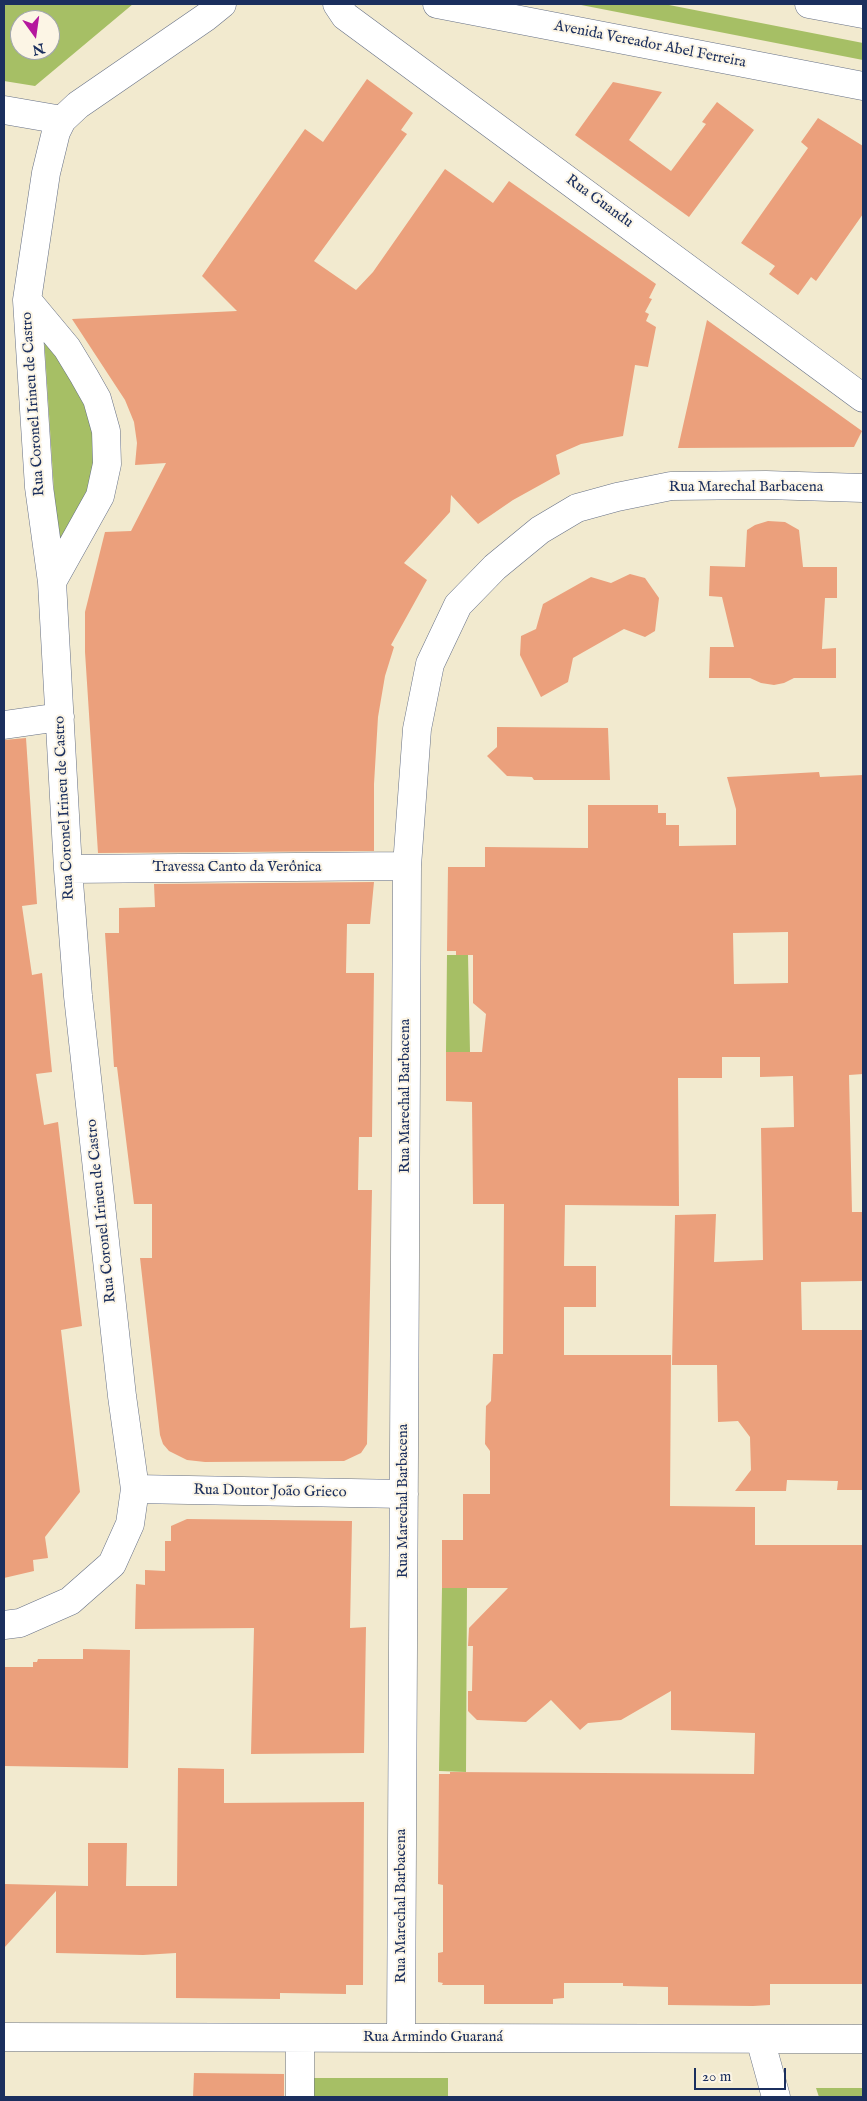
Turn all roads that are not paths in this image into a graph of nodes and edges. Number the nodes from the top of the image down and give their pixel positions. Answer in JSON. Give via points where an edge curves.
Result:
{"nodes":[{"id":1,"x":222,"y":4,"type":"edge"},
{"id":2,"x":337,"y":4,"type":"edge"},
{"id":3,"x":437,"y":4,"type":"edge"},
{"id":4,"x":809,"y":4,"type":"edge"},
{"id":5,"x":863,"y":14,"type":"edge"},
{"id":6,"x":863,"y":86,"type":"edge"},
{"id":7,"x":4,"y":110,"type":"edge"},
{"id":8,"x":62,"y":120,"type":"junction"},
{"id":9,"x":27,"y":300,"type":"junction"},
{"id":10,"x":863,"y":398,"type":"edge"},
{"id":11,"x":863,"y":488,"type":"edge"},
{"id":12,"x":52,"y":582,"type":"junction"},
{"id":13,"x":60,"y":717,"type":"junction"},
{"id":14,"x":4,"y":725,"type":"edge"},
{"id":15,"x":407,"y":866,"type":"junction"},
{"id":16,"x":68,"y":869,"type":"junction"},
{"id":17,"x":136,"y":1490,"type":"junction"},
{"id":18,"x":404,"y":1494,"type":"junction"},
{"id":19,"x":4,"y":1625,"type":"edge"},
{"id":20,"x":4,"y":2037,"type":"edge"},
{"id":21,"x":300,"y":2038,"type":"junction"},
{"id":22,"x":401,"y":2038,"type":"junction"},
{"id":23,"x":760,"y":2039,"type":"junction"},
{"id":24,"x":863,"y":2039,"type":"edge"},
{"id":25,"x":300,"y":2097,"type":"edge"},
{"id":26,"x":776,"y":2097,"type":"edge"}],
"edges":[{"from":1,"to":8,"type":"street","name":"Rua Coronel Irineu de Castro","via":[[78,105]]},
{"from":2,"to":10,"type":"street","name":"Rua Guandu","via":[[346,16]]},
{"from":3,"to":6,"type":"street","name":"Avenida Vereador Abel Ferreira"},
{"from":4,"to":5,"type":"street"},
{"from":7,"to":8,"type":"street"},
{"from":8,"to":9,"type":"street","name":"Rua Coronel Irineu de Castro","via":[[46,173]]},
{"from":9,"to":12,"type":"street","name":"Rua Coronel Irineu de Castro","via":[[39,488]]},
{"from":9,"to":12,"type":"street","via":[[67,348],[84,376],[97,399],[106,432],[107,464],[100,496]]},
{"from":11,"to":15,"type":"street","name":"Rua Marechal Barbacena","via":[[671,486],[626,495],[576,508],[540,530],[502,561],[458,605],[430,664],[417,729]]},
{"from":12,"to":13,"type":"street","name":"Rua Coronel Irineu de Castro"},
{"from":13,"to":14,"type":"street"},
{"from":13,"to":16,"type":"street","name":"Rua Coronel Irineu de Castro"},
{"from":15,"to":16,"type":"street","name":"Travessa Canto da Verônica"},
{"from":15,"to":18,"type":"street","name":"Rua Marechal Barbacena"},
{"from":16,"to":17,"type":"street","name":"Rua Coronel Irineu de Castro","via":[[79,1005],[122,1396]]},
{"from":17,"to":18,"type":"street","name":"Rua Doutor João Grieco"},
{"from":17,"to":19,"type":"street","name":"Rua Coronel Irineu de Castro","via":[[130,1524],[112,1564],[70,1601],[20,1623]]},
{"from":18,"to":22,"type":"street","name":"Rua Marechal Barbacena"},
{"from":20,"to":21,"type":"street","name":"Rua Armindo Guaraná"},
{"from":21,"to":22,"type":"street","name":"Rua Armindo Guaraná"},
{"from":21,"to":25,"type":"street"},
{"from":22,"to":23,"type":"street","name":"Rua Armindo Guaraná"},
{"from":23,"to":24,"type":"street","name":"Rua Armindo Guaraná"},
{"from":23,"to":26,"type":"street"}]}
